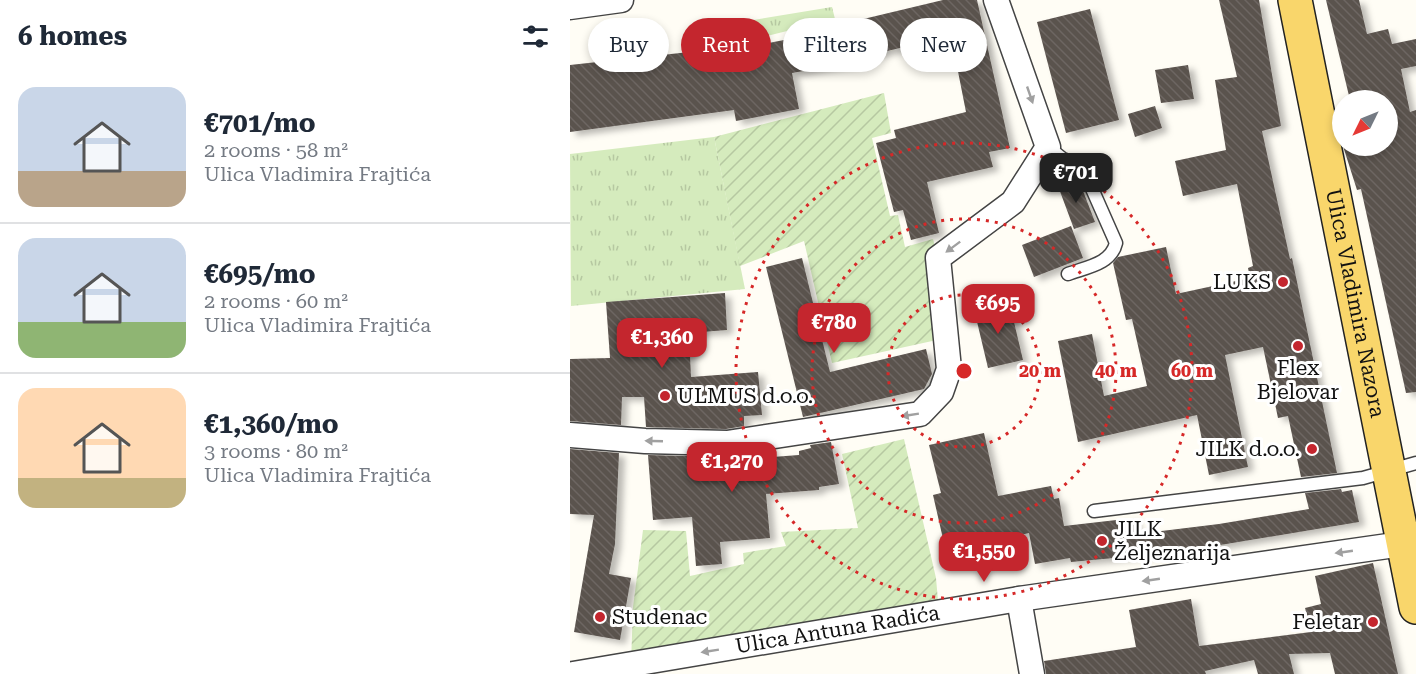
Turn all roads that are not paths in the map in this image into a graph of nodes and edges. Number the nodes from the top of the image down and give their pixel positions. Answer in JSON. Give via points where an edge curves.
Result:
{"nodes":[{"id":1,"x":621,"y":0,"type":"edge"},
{"id":2,"x":996,"y":0,"type":"edge"},
{"id":3,"x":1295,"y":0,"type":"edge"},
{"id":4,"x":570,"y":7,"type":"edge"},
{"id":5,"x":1048,"y":147,"type":"junction"},
{"id":6,"x":1068,"y":274,"type":"dead end"},
{"id":7,"x":570,"y":435,"type":"edge"},
{"id":8,"x":1402,"y":466,"type":"edge"},
{"id":9,"x":1094,"y":511,"type":"dead end"},
{"id":10,"x":1402,"y":544,"type":"junction"},
{"id":11,"x":1019,"y":598,"type":"junction"},
{"id":12,"x":1416,"y":607,"type":"edge"},
{"id":13,"x":632,"y":669,"type":"edge"},
{"id":14,"x":573,"y":674,"type":"edge"},
{"id":15,"x":1032,"y":674,"type":"edge"}],
"edges":[{"from":1,"to":4,"type":"street"},
{"from":2,"to":5,"type":"street","one_way":true},
{"from":3,"to":8,"type":"main road","name":"Ulica Vladimira Nazora"},
{"from":5,"to":6,"type":"lane","via":[[1063,159],[1082,166],[1116,243],[1114,253],[1106,260]]},
{"from":5,"to":7,"type":"street","one_way":true,"via":[[1013,202],[938,258],[949,369],[941,392],[920,414],[727,443]]},
{"from":8,"to":9,"type":"lane","via":[[1363,478]]},
{"from":8,"to":10,"type":"main road","name":"Ulica Vladimira Nazora"},
{"from":10,"to":11,"type":"street","name":"Ulica Antuna Radića","one_way":true},
{"from":10,"to":12,"type":"main road","name":"Ulica Vladimira Nazora"},
{"from":11,"to":13,"type":"street","name":"Ulica Antuna Radića","one_way":true},
{"from":11,"to":15,"type":"street"},
{"from":13,"to":14,"type":"street","name":"Ulica Antuna Radića"}]}
